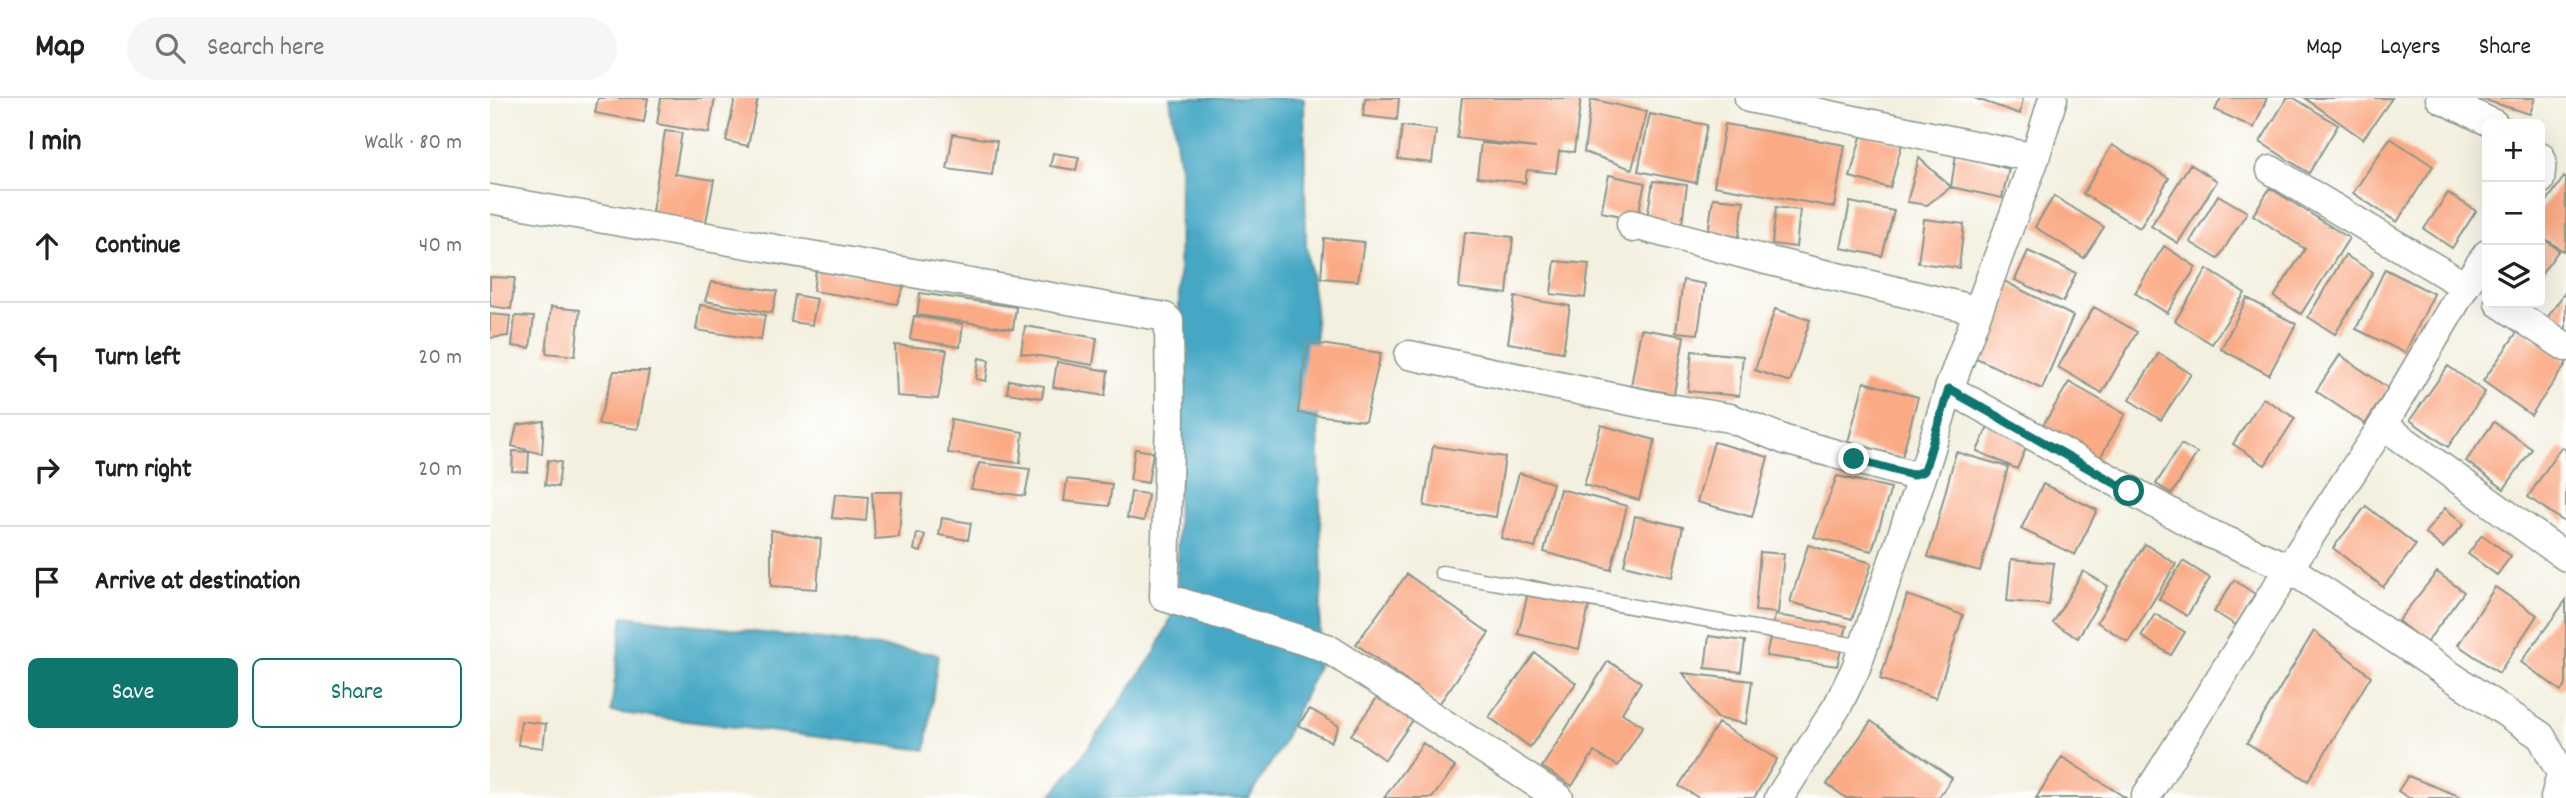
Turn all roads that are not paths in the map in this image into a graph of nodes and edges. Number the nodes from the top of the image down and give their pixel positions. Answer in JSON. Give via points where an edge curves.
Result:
{"nodes":[{"id":1,"x":1749,"y":98,"type":"edge"},
{"id":2,"x":2053,"y":98,"type":"edge"},
{"id":3,"x":2441,"y":98,"type":"edge"},
{"id":4,"x":2484,"y":119,"type":"edge"},
{"id":5,"x":2035,"y":158,"type":"junction"},
{"id":6,"x":2271,"y":170,"type":"dead end"},
{"id":7,"x":490,"y":199,"type":"edge"},
{"id":8,"x":1633,"y":228,"type":"dead end"},
{"id":9,"x":2482,"y":266,"type":"edge"},
{"id":10,"x":2473,"y":287,"type":"edge"},
{"id":11,"x":2507,"y":308,"type":"edge"},
{"id":12,"x":1977,"y":310,"type":"junction"},
{"id":13,"x":2566,"y":347,"type":"edge"},
{"id":14,"x":1409,"y":355,"type":"dead end"},
{"id":15,"x":1949,"y":389,"type":"junction"},
{"id":16,"x":2383,"y":425,"type":"junction"},
{"id":17,"x":1924,"y":471,"type":"junction"},
{"id":18,"x":2566,"y":557,"type":"edge"},
{"id":19,"x":2289,"y":568,"type":"junction"},
{"id":20,"x":1442,"y":573,"type":"dead end"},
{"id":21,"x":1863,"y":647,"type":"junction"},
{"id":22,"x":1559,"y":798,"type":"edge"},
{"id":23,"x":1779,"y":798,"type":"edge"},
{"id":24,"x":2145,"y":798,"type":"edge"},
{"id":25,"x":2555,"y":798,"type":"edge"}],
"edges":[{"from":1,"to":5,"type":"street"},
{"from":2,"to":5,"type":"street"},
{"from":3,"to":4,"type":"street"},
{"from":5,"to":12,"type":"street"},
{"from":6,"to":10,"type":"street"},
{"from":7,"to":22,"type":"street","via":[[1165,317],[1169,321],[1170,420],[1164,597],[1327,648]]},
{"from":8,"to":12,"type":"street","via":[[1630,224]]},
{"from":9,"to":10,"type":"street"},
{"from":10,"to":16,"type":"street"},
{"from":11,"to":13,"type":"street"},
{"from":12,"to":15,"type":"street"},
{"from":14,"to":17,"type":"street","via":[[1730,418],[1842,456],[1912,475]]},
{"from":15,"to":17,"type":"street"},
{"from":15,"to":19,"type":"street","via":[[2204,531]]},
{"from":16,"to":18,"type":"street"},
{"from":16,"to":19,"type":"street"},
{"from":17,"to":21,"type":"street"},
{"from":19,"to":24,"type":"street"},
{"from":19,"to":25,"type":"street","via":[[2542,736],[2561,773]]},
{"from":20,"to":21,"type":"lane"},
{"from":21,"to":23,"type":"street","via":[[1838,705]]}]}
